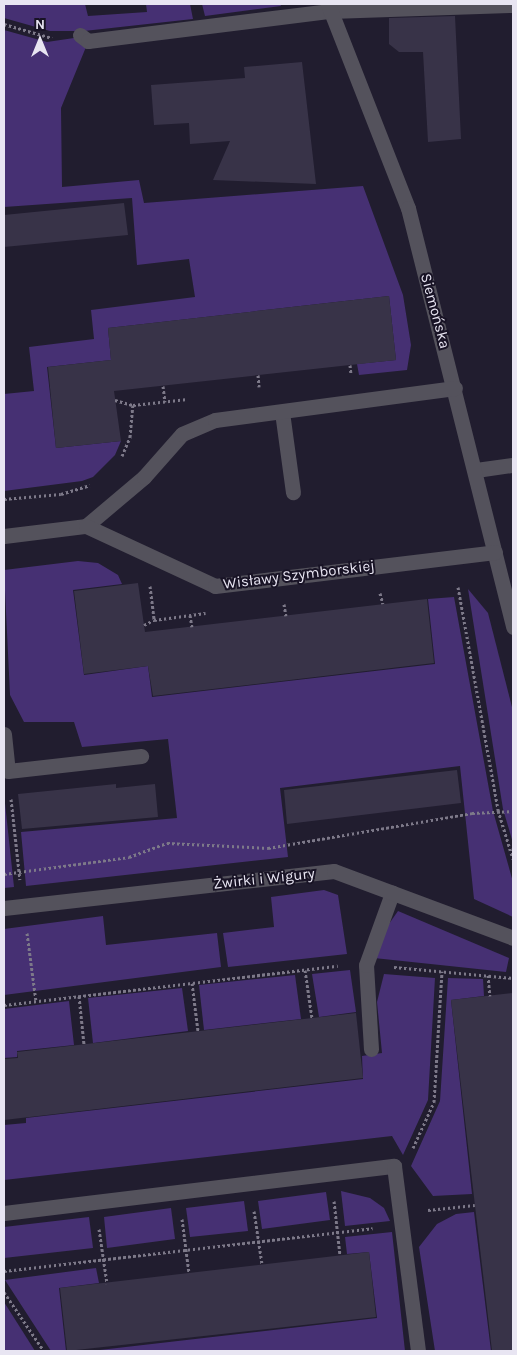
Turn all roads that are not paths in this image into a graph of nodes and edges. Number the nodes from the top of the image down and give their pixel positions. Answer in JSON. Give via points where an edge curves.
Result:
{"nodes":[{"id":1,"x":513,"y":5,"type":"edge"},
{"id":2,"x":329,"y":7,"type":"edge"},
{"id":3,"x":80,"y":35,"type":"dead end"},
{"id":4,"x":455,"y":388,"type":"junction"},
{"id":5,"x":282,"y":412,"type":"junction"},
{"id":6,"x":513,"y":465,"type":"edge"},
{"id":7,"x":476,"y":470,"type":"junction"},
{"id":8,"x":293,"y":492,"type":"dead end"},
{"id":9,"x":86,"y":526,"type":"junction"},
{"id":10,"x":4,"y":536,"type":"edge"},
{"id":11,"x":495,"y":552,"type":"junction"},
{"id":12,"x":513,"y":628,"type":"edge"},
{"id":13,"x":4,"y":734,"type":"edge"},
{"id":14,"x":141,"y":756,"type":"dead end"},
{"id":15,"x":392,"y":893,"type":"junction"},
{"id":16,"x":4,"y":908,"type":"edge"},
{"id":17,"x":513,"y":938,"type":"edge"},
{"id":18,"x":371,"y":1049,"type":"dead end"},
{"id":19,"x":4,"y":1213,"type":"edge"},
{"id":20,"x":418,"y":1351,"type":"edge"}],
"edges":[{"from":1,"to":2,"type":"street"},
{"from":2,"to":3,"type":"street","via":[[88,41]]},
{"from":2,"to":4,"type":"street","name":"Siemońska","via":[[408,208]]},
{"from":4,"to":5,"type":"street"},
{"from":4,"to":7,"type":"street","name":"Siemońska"},
{"from":5,"to":8,"type":"street"},
{"from":5,"to":9,"type":"street","via":[[215,420],[182,434],[144,477]]},
{"from":6,"to":7,"type":"street"},
{"from":7,"to":11,"type":"street","name":"Siemońska"},
{"from":9,"to":10,"type":"street"},
{"from":9,"to":11,"type":"street","name":"Wisławy Szymborskiej","via":[[215,586]]},
{"from":11,"to":12,"type":"street","name":"Siemońska"},
{"from":13,"to":14,"type":"street","via":[[8,771]]},
{"from":15,"to":16,"type":"street","name":"Żwirki i Wigury","via":[[334,871]]},
{"from":15,"to":17,"type":"street","name":"Żwirki i Wigury"},
{"from":15,"to":18,"type":"street","via":[[366,965]]},
{"from":19,"to":20,"type":"street","via":[[394,1166]]}]}
